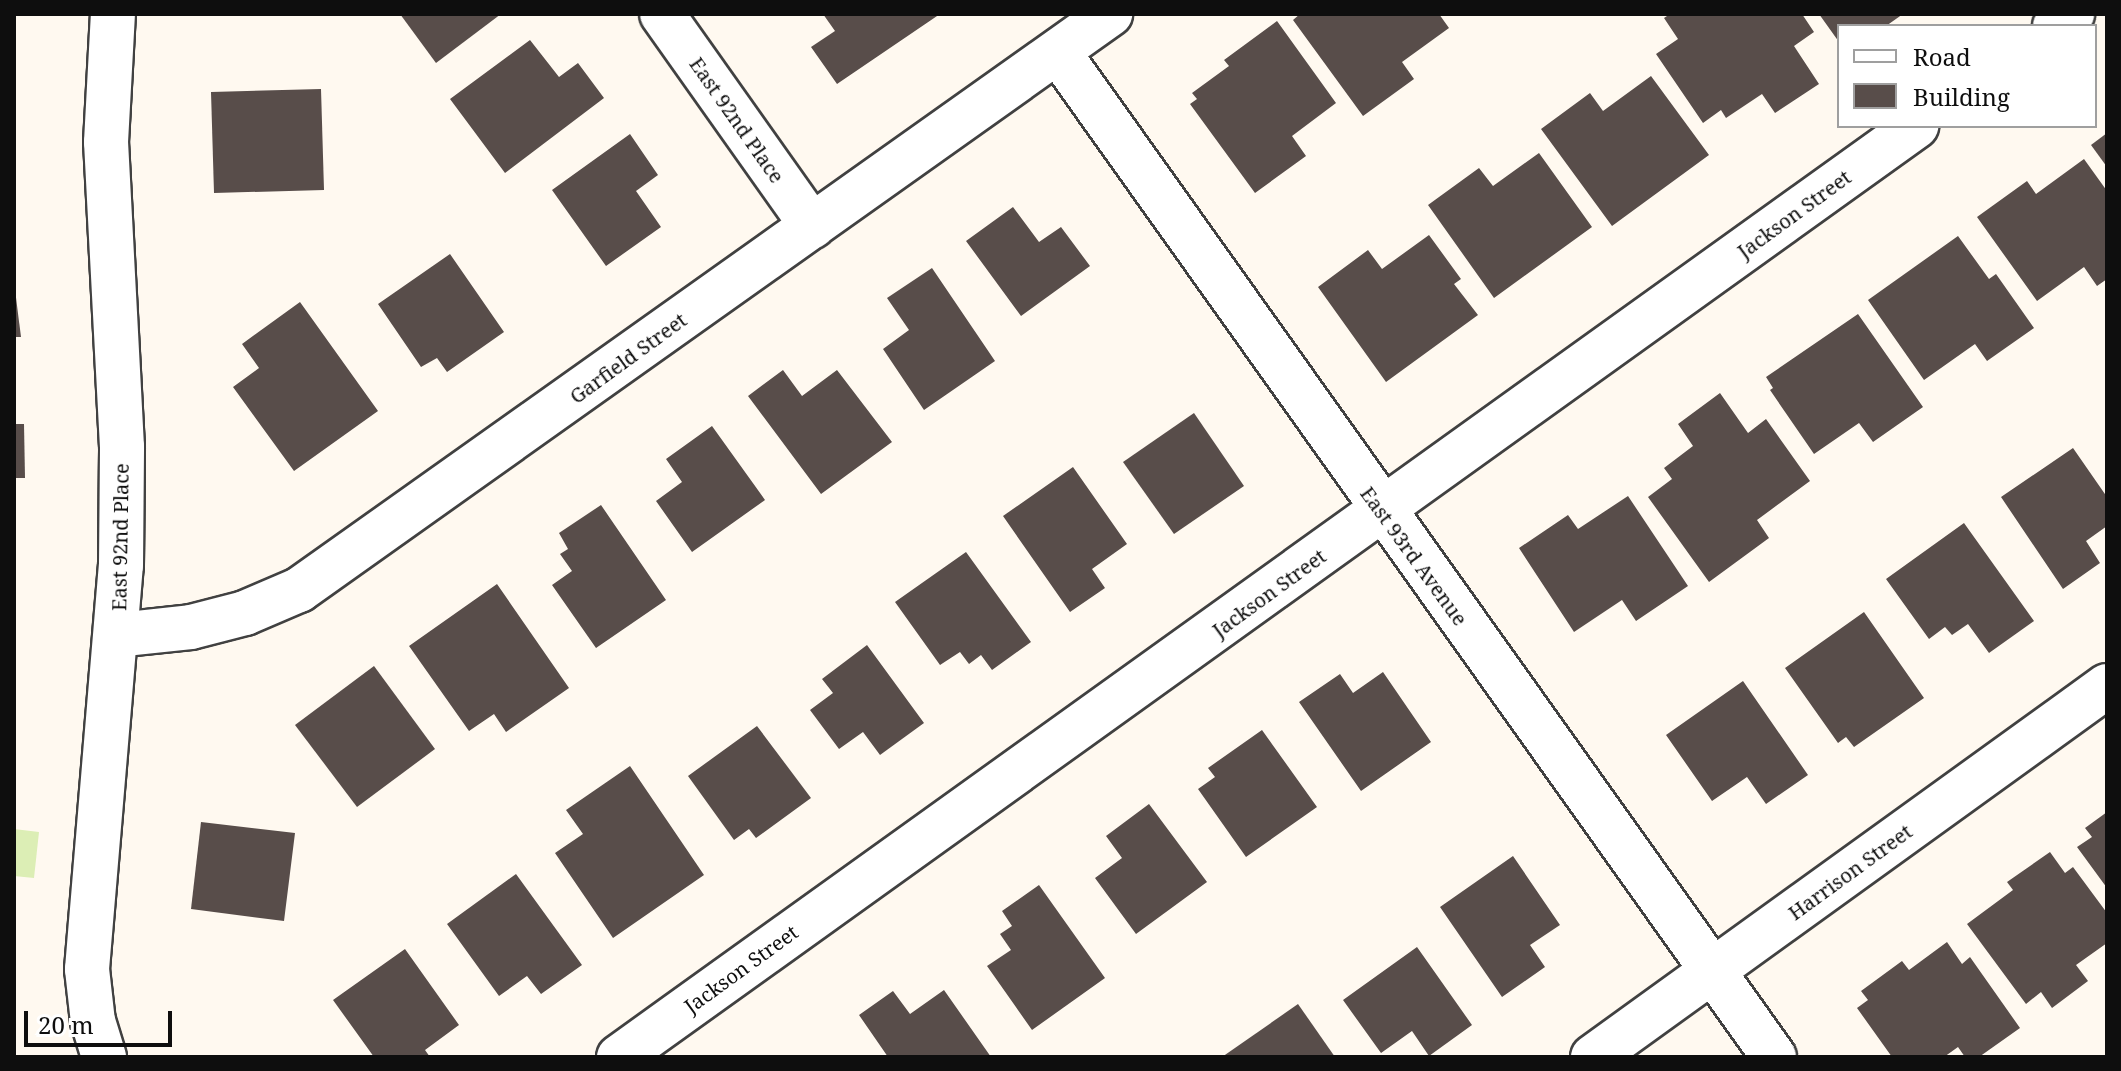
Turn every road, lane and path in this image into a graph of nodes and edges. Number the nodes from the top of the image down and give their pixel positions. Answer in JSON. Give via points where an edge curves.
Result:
{"nodes":[{"id":1,"x":113,"y":14,"type":"edge"},
{"id":2,"x":662,"y":14,"type":"edge"},
{"id":3,"x":1110,"y":14,"type":"edge"},
{"id":4,"x":1058,"y":52,"type":"junction"},
{"id":5,"x":1913,"y":128,"type":"edge"},
{"id":6,"x":812,"y":226,"type":"junction"},
{"id":7,"x":1382,"y":511,"type":"junction"},
{"id":8,"x":117,"y":635,"type":"junction"},
{"id":9,"x":2107,"y":686,"type":"edge"},
{"id":10,"x":1713,"y":971,"type":"junction"},
{"id":11,"x":104,"y":1057,"type":"edge"},
{"id":12,"x":619,"y":1057,"type":"edge"},
{"id":13,"x":1593,"y":1057,"type":"edge"},
{"id":14,"x":1774,"y":1057,"type":"edge"}],
"edges":[{"from":1,"to":8,"type":"street","name":"East 92nd Place","via":[[106,142],[122,447]]},
{"from":2,"to":6,"type":"street","name":"East 92nd Place"},
{"from":3,"to":4,"type":"street","name":"Garfield Street"},
{"from":4,"to":6,"type":"street","name":"Garfield Street"},
{"from":4,"to":7,"type":"street","name":"East 93rd Avenue"},
{"from":5,"to":7,"type":"street","name":"Jackson Street"},
{"from":6,"to":8,"type":"street","name":"Garfield Street","via":[[299,590],[245,613],[191,627]]},
{"from":7,"to":10,"type":"street","name":"East 93rd Avenue"},
{"from":7,"to":12,"type":"street","name":"Jackson Street"},
{"from":8,"to":11,"type":"street","name":"East 92nd Place","via":[[87,969],[93,1022]]},
{"from":9,"to":10,"type":"street","name":"Harrison Street"},
{"from":10,"to":13,"type":"street","name":"Harrison Street"},
{"from":10,"to":14,"type":"street","name":"East 93rd Avenue"}]}
